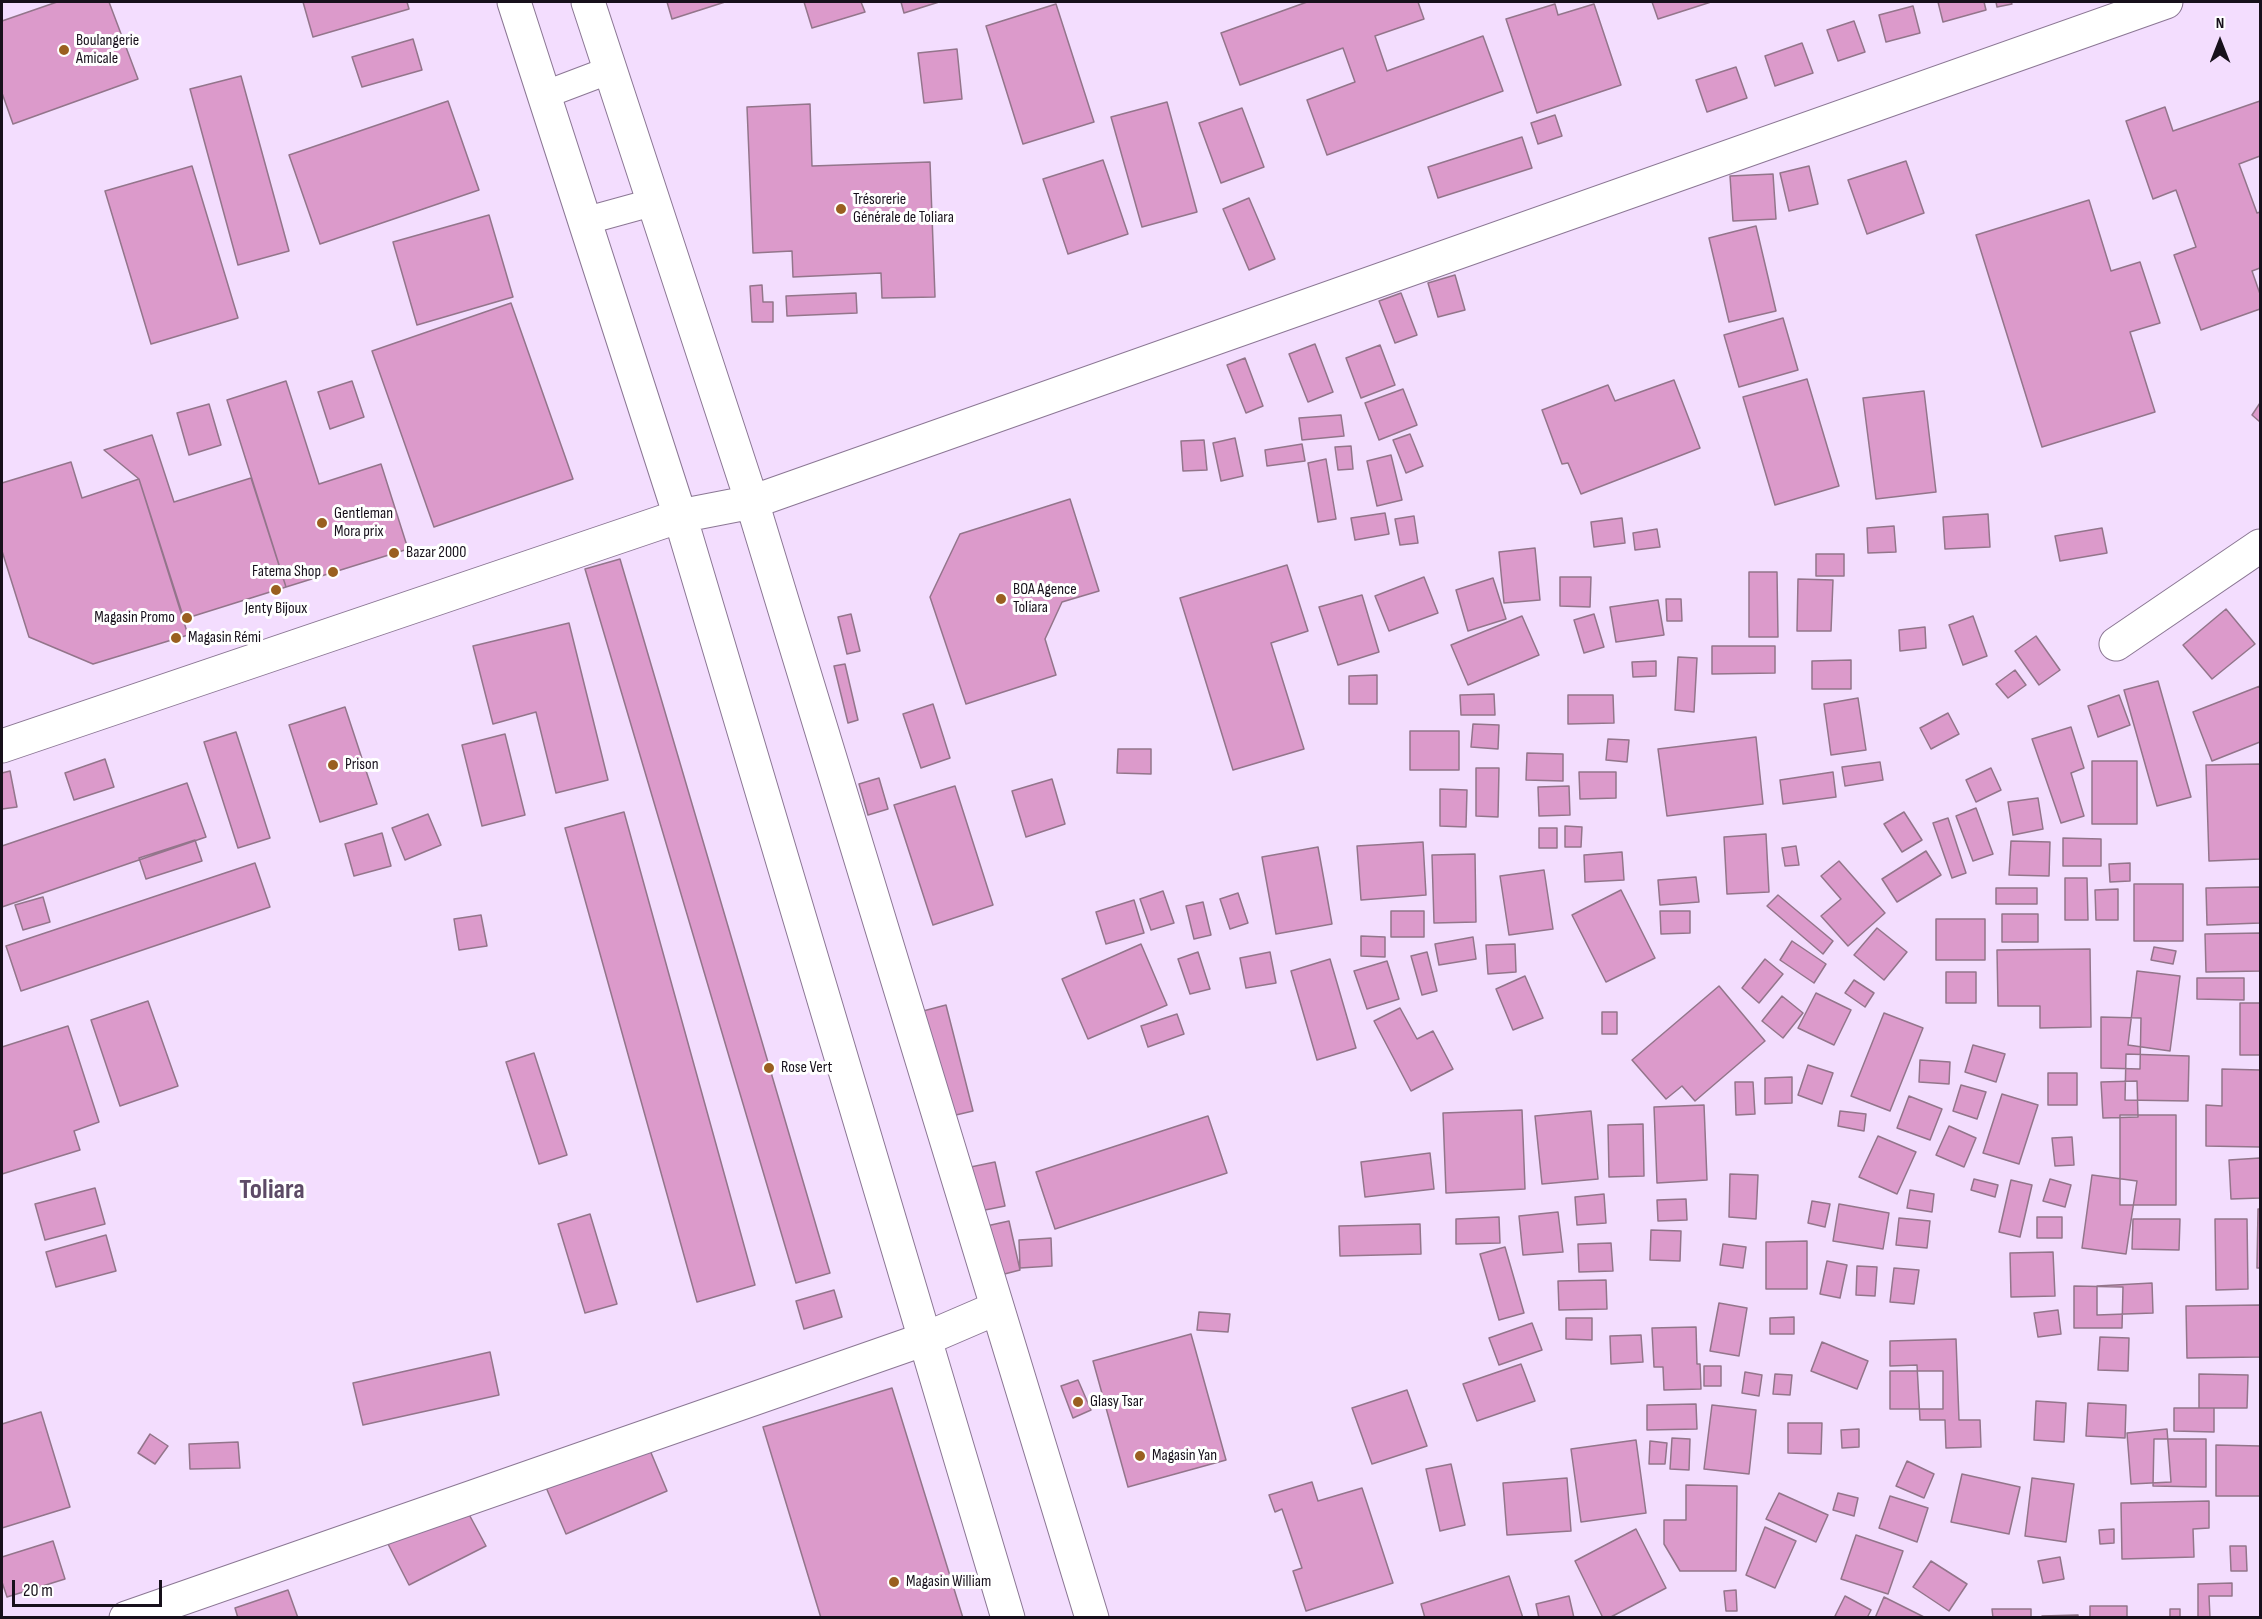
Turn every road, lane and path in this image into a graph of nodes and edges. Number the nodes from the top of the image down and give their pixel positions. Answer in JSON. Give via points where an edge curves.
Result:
{"nodes":[{"id":1,"x":514,"y":2,"type":"edge"},
{"id":2,"x":588,"y":2,"type":"edge"},
{"id":3,"x":2166,"y":2,"type":"edge"},
{"id":4,"x":610,"y":70,"type":"junction"},
{"id":5,"x":544,"y":95,"type":"junction"},
{"id":6,"x":654,"y":202,"type":"junction"},
{"id":7,"x":585,"y":221,"type":"junction"},
{"id":8,"x":752,"y":502,"type":"junction"},
{"id":9,"x":680,"y":516,"type":"junction"},
{"id":10,"x":2260,"y":546,"type":"edge"},
{"id":11,"x":2116,"y":644,"type":"dead end"},
{"id":12,"x":3,"y":738,"type":"edge"},
{"id":13,"x":997,"y":1308,"type":"junction"},
{"id":14,"x":925,"y":1339,"type":"junction"},
{"id":15,"x":126,"y":1617,"type":"edge"},
{"id":16,"x":1008,"y":1617,"type":"edge"},
{"id":17,"x":1092,"y":1617,"type":"edge"}],
"edges":[{"from":1,"to":5,"type":"main road"},
{"from":2,"to":4,"type":"main road"},
{"from":3,"to":8,"type":"main road"},
{"from":4,"to":5,"type":"lane"},
{"from":4,"to":6,"type":"main road"},
{"from":5,"to":7,"type":"main road"},
{"from":6,"to":7,"type":"lane"},
{"from":6,"to":8,"type":"main road"},
{"from":7,"to":9,"type":"main road"},
{"from":8,"to":9,"type":"main road"},
{"from":8,"to":13,"type":"main road"},
{"from":9,"to":12,"type":"main road"},
{"from":9,"to":14,"type":"main road"},
{"from":10,"to":11,"type":"main road"},
{"from":13,"to":14,"type":"main road"},
{"from":13,"to":17,"type":"main road"},
{"from":14,"to":15,"type":"main road"},
{"from":14,"to":16,"type":"main road"}]}
